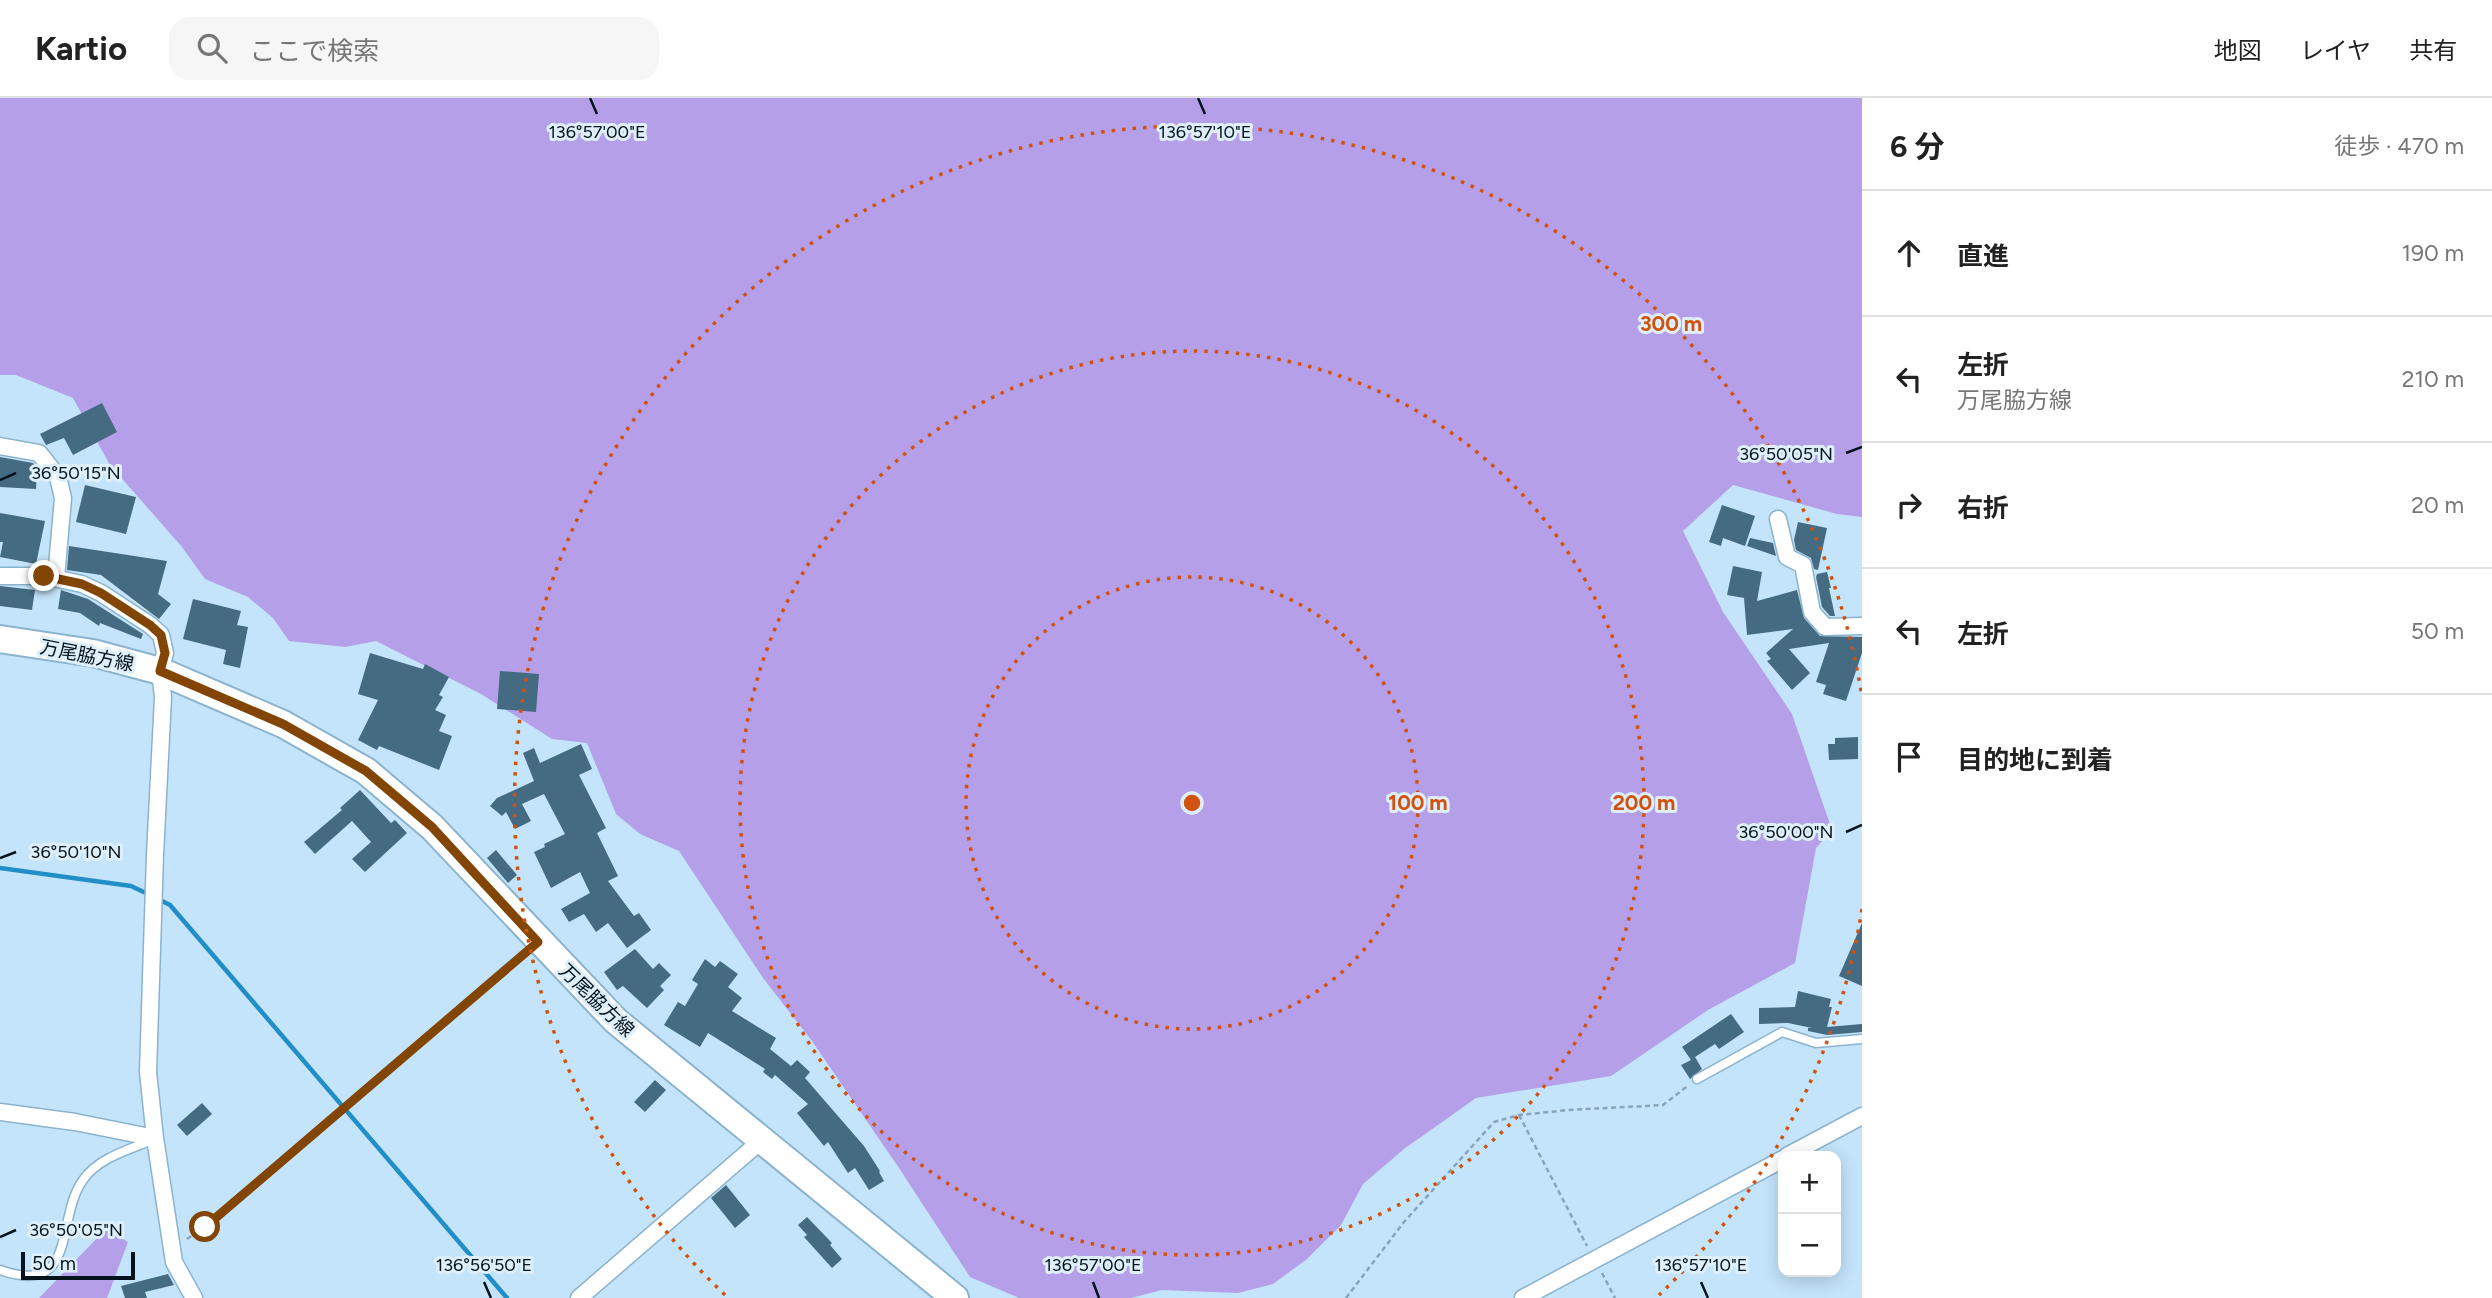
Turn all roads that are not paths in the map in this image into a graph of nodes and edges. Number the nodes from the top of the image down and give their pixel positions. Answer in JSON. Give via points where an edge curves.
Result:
{"nodes":[{"id":1,"x":0,"y":446,"type":"edge"},
{"id":2,"x":1778,"y":519,"type":"dead end"},
{"id":3,"x":0,"y":576,"type":"edge"},
{"id":4,"x":56,"y":578,"type":"junction"},
{"id":5,"x":1862,"y":626,"type":"edge"},
{"id":6,"x":0,"y":639,"type":"edge"},
{"id":7,"x":160,"y":671,"type":"junction"},
{"id":8,"x":1862,"y":1039,"type":"edge"},
{"id":9,"x":1697,"y":1079,"type":"road end"},
{"id":10,"x":0,"y":1112,"type":"edge"},
{"id":11,"x":1862,"y":1116,"type":"edge"},
{"id":12,"x":155,"y":1138,"type":"junction"},
{"id":13,"x":762,"y":1140,"type":"junction"},
{"id":14,"x":1796,"y":1151,"type":"edge"},
{"id":15,"x":1778,"y":1161,"type":"edge"},
{"id":16,"x":0,"y":1270,"type":"edge"},
{"id":17,"x":194,"y":1298,"type":"edge"},
{"id":18,"x":579,"y":1298,"type":"edge"},
{"id":19,"x":955,"y":1298,"type":"edge"},
{"id":20,"x":1523,"y":1298,"type":"edge"}],
"edges":[{"from":1,"to":4,"type":"street","via":[[39,453],[58,477],[63,498]]},
{"from":2,"to":5,"type":"street","via":[[1787,558],[1803,565],[1812,612],[1825,627]]},
{"from":3,"to":4,"type":"street"},
{"from":4,"to":7,"type":"street","via":[[101,593],[150,625],[161,635],[165,653]]},
{"from":6,"to":7,"type":"main road","name":"万尾脇方線","via":[[93,653]]},
{"from":7,"to":12,"type":"street","via":[[163,697],[148,1072]]},
{"from":7,"to":13,"type":"main road","name":"万尾脇方線","via":[[283,724],[366,771],[432,827],[616,1021]]},
{"from":8,"to":9,"type":"lane","via":[[1816,1043],[1782,1032]]},
{"from":10,"to":12,"type":"street"},
{"from":11,"to":14,"type":"street"},
{"from":12,"to":16,"type":"lane","via":[[103,1161],[82,1181],[68,1217],[65,1245],[53,1269],[36,1279]]},
{"from":12,"to":17,"type":"street","via":[[174,1262]]},
{"from":13,"to":18,"type":"street"},
{"from":13,"to":19,"type":"main road","name":"万尾脇方線"},
{"from":15,"to":20,"type":"street"}]}
